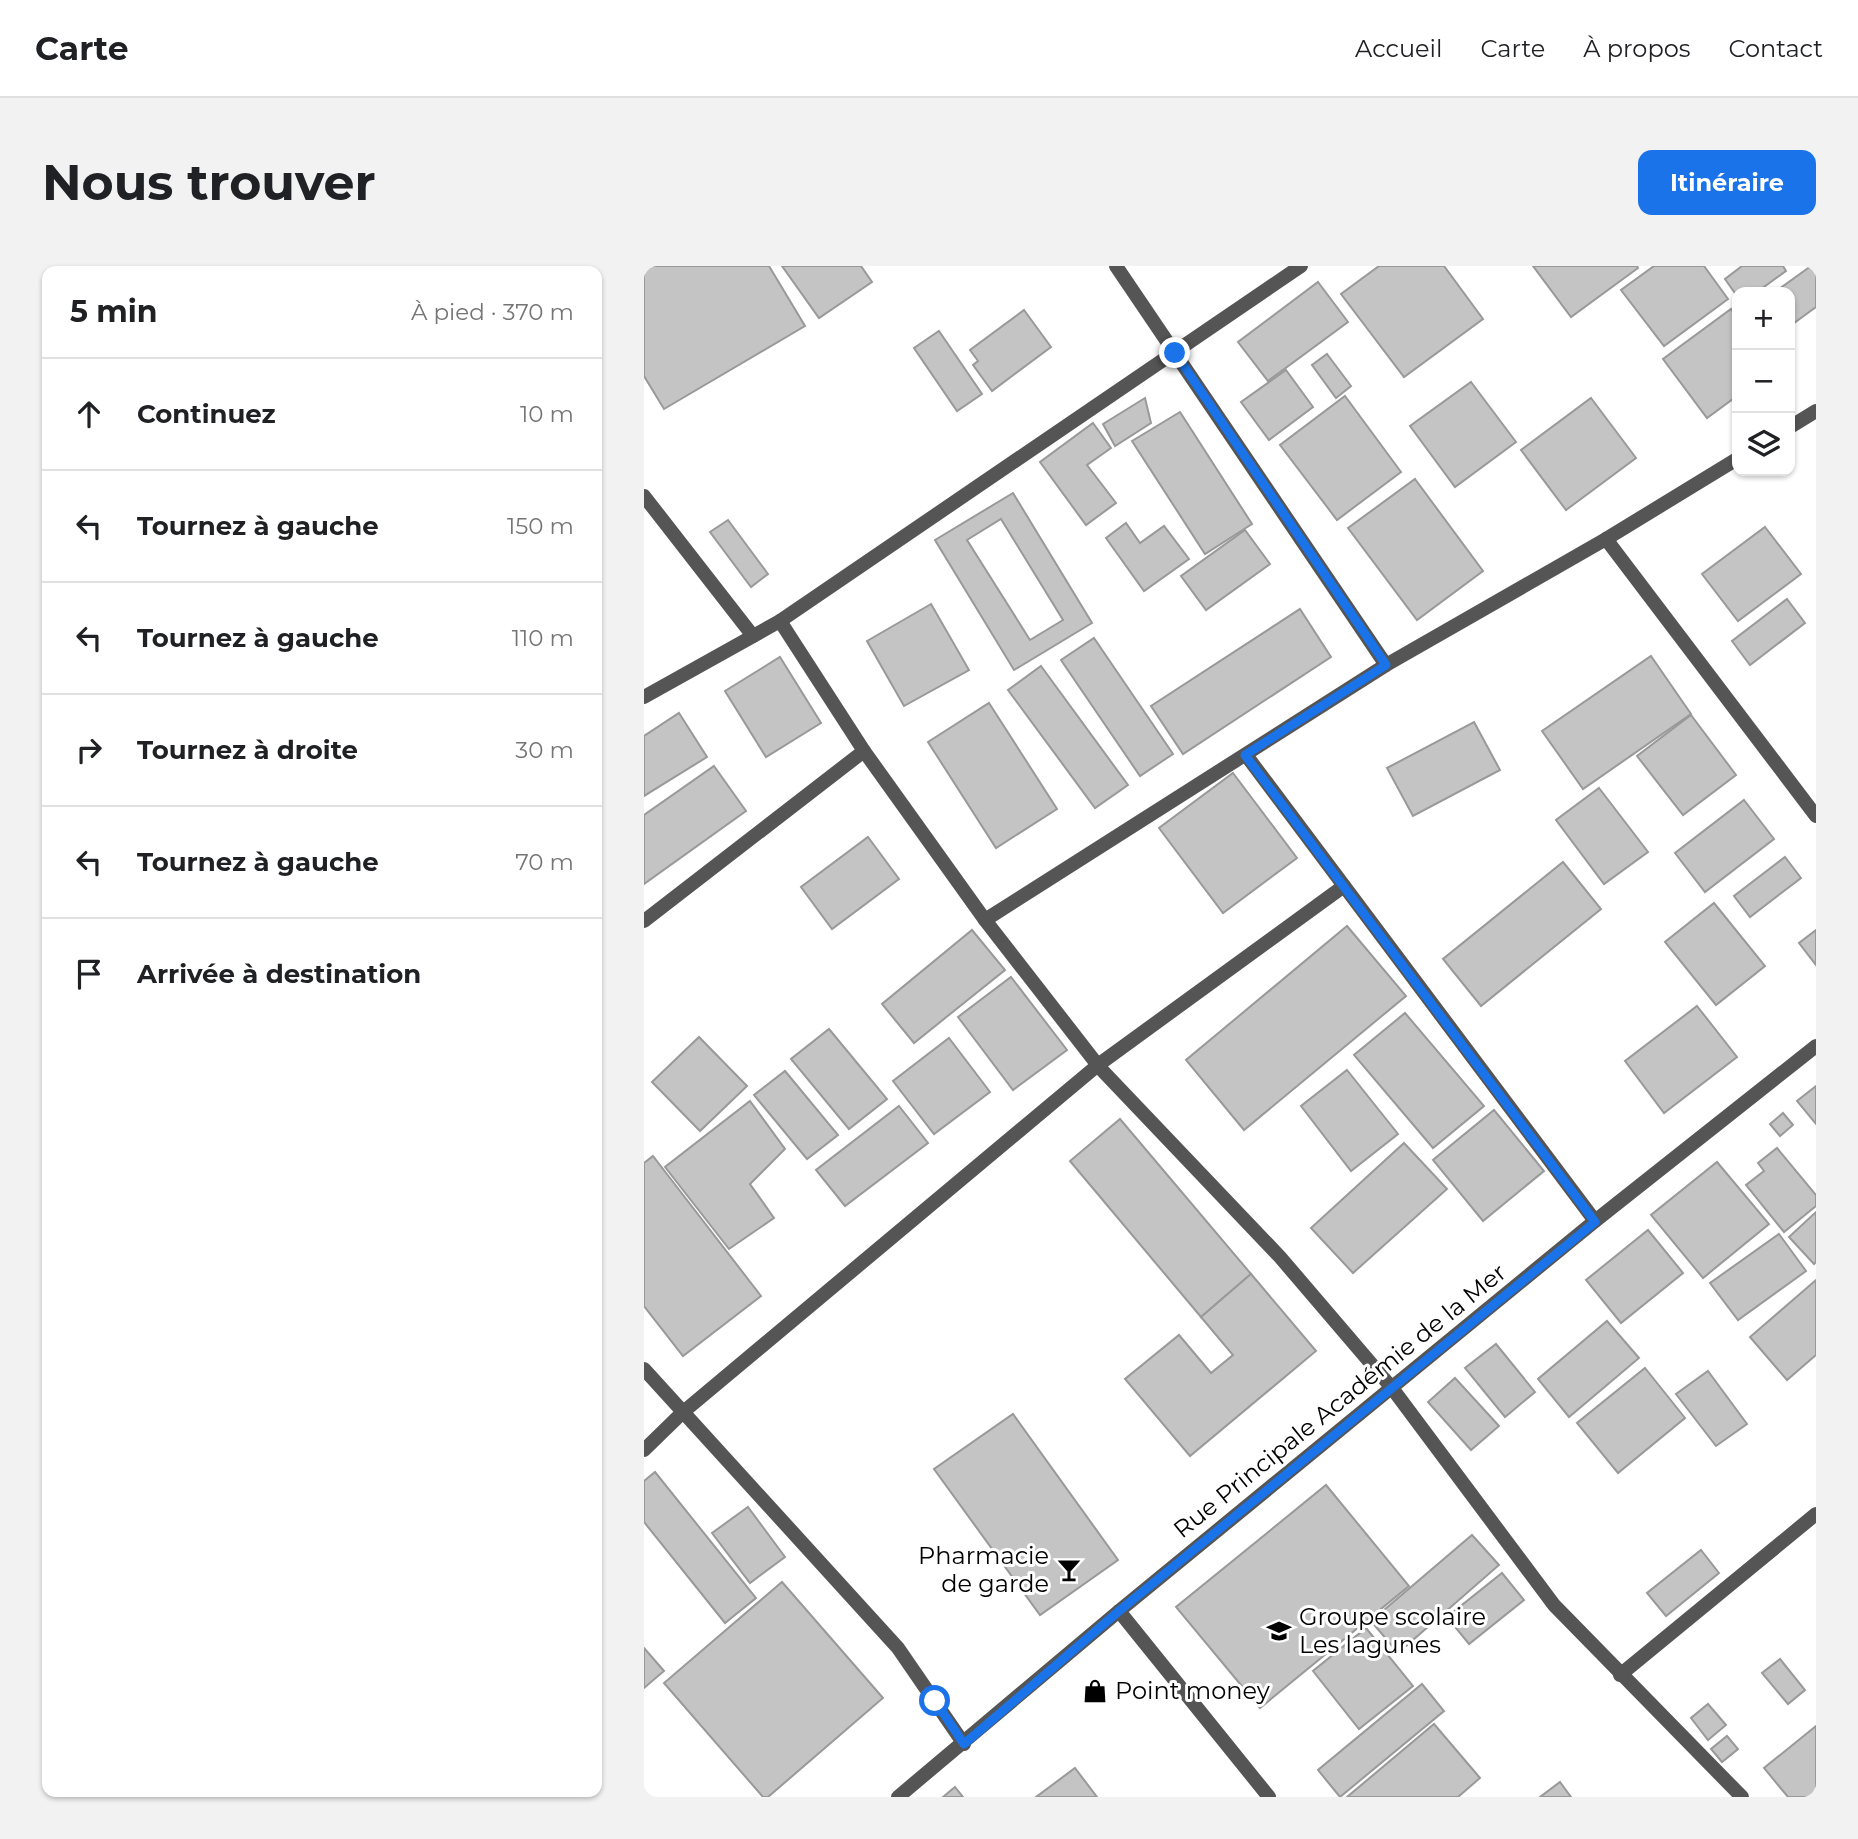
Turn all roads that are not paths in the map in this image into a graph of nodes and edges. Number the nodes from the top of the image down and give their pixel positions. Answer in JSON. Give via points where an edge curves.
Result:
{"nodes":[{"id":1,"x":1116,"y":266,"type":"edge"},
{"id":2,"x":1301,"y":266,"type":"edge"},
{"id":3,"x":1175,"y":353,"type":"junction"},
{"id":4,"x":1816,"y":411,"type":"edge"},
{"id":5,"x":1795,"y":424,"type":"edge"},
{"id":6,"x":1732,"y":462,"type":"edge"},
{"id":7,"x":644,"y":496,"type":"edge"},
{"id":8,"x":1606,"y":539,"type":"junction"},
{"id":9,"x":780,"y":621,"type":"junction"},
{"id":10,"x":753,"y":636,"type":"junction"},
{"id":11,"x":1386,"y":665,"type":"junction"},
{"id":12,"x":644,"y":696,"type":"edge"},
{"id":13,"x":864,"y":751,"type":"junction"},
{"id":14,"x":1245,"y":755,"type":"junction"},
{"id":15,"x":1816,"y":816,"type":"edge"},
{"id":16,"x":1344,"y":886,"type":"junction"},
{"id":17,"x":985,"y":920,"type":"junction"},
{"id":18,"x":644,"y":921,"type":"edge"},
{"id":19,"x":1816,"y":1045,"type":"edge"},
{"id":20,"x":1098,"y":1065,"type":"junction"},
{"id":21,"x":1595,"y":1222,"type":"junction"},
{"id":22,"x":644,"y":1369,"type":"edge"},
{"id":23,"x":1392,"y":1388,"type":"junction"},
{"id":24,"x":682,"y":1413,"type":"junction"},
{"id":25,"x":644,"y":1450,"type":"edge"},
{"id":26,"x":1816,"y":1514,"type":"edge"},
{"id":27,"x":1119,"y":1611,"type":"junction"},
{"id":28,"x":1620,"y":1675,"type":"junction"},
{"id":29,"x":964,"y":1744,"type":"junction"},
{"id":30,"x":898,"y":1797,"type":"edge"},
{"id":31,"x":1269,"y":1797,"type":"edge"},
{"id":32,"x":1742,"y":1797,"type":"edge"}],
"edges":[{"from":1,"to":3,"type":"street"},
{"from":2,"to":3,"type":"street"},
{"from":3,"to":9,"type":"street"},
{"from":3,"to":11,"type":"street"},
{"from":4,"to":5,"type":"street"},
{"from":6,"to":8,"type":"street"},
{"from":7,"to":10,"type":"street"},
{"from":8,"to":11,"type":"street"},
{"from":8,"to":15,"type":"street"},
{"from":9,"to":10,"type":"street"},
{"from":9,"to":13,"type":"street"},
{"from":10,"to":12,"type":"street"},
{"from":11,"to":14,"type":"street"},
{"from":13,"to":17,"type":"street"},
{"from":13,"to":18,"type":"street"},
{"from":14,"to":16,"type":"street"},
{"from":14,"to":17,"type":"street"},
{"from":16,"to":20,"type":"street"},
{"from":16,"to":21,"type":"street"},
{"from":17,"to":20,"type":"street"},
{"from":19,"to":21,"type":"street","name":"Rue Principale Académie de la Mer"},
{"from":20,"to":23,"type":"street","via":[[1280,1257]]},
{"from":20,"to":24,"type":"street"},
{"from":21,"to":23,"type":"street","name":"Rue Principale Académie de la Mer"},
{"from":22,"to":24,"type":"street"},
{"from":23,"to":27,"type":"street","name":"Rue Principale Académie de la Mer"},
{"from":23,"to":28,"type":"street","via":[[1554,1605]]},
{"from":24,"to":25,"type":"street"},
{"from":24,"to":29,"type":"street","via":[[898,1648]]},
{"from":26,"to":28,"type":"street"},
{"from":27,"to":29,"type":"street","name":"Rue Principale Académie de la Mer"},
{"from":27,"to":31,"type":"street"},
{"from":28,"to":32,"type":"street"},
{"from":29,"to":30,"type":"street","name":"Rue Principale Académie de la Mer"}]}
